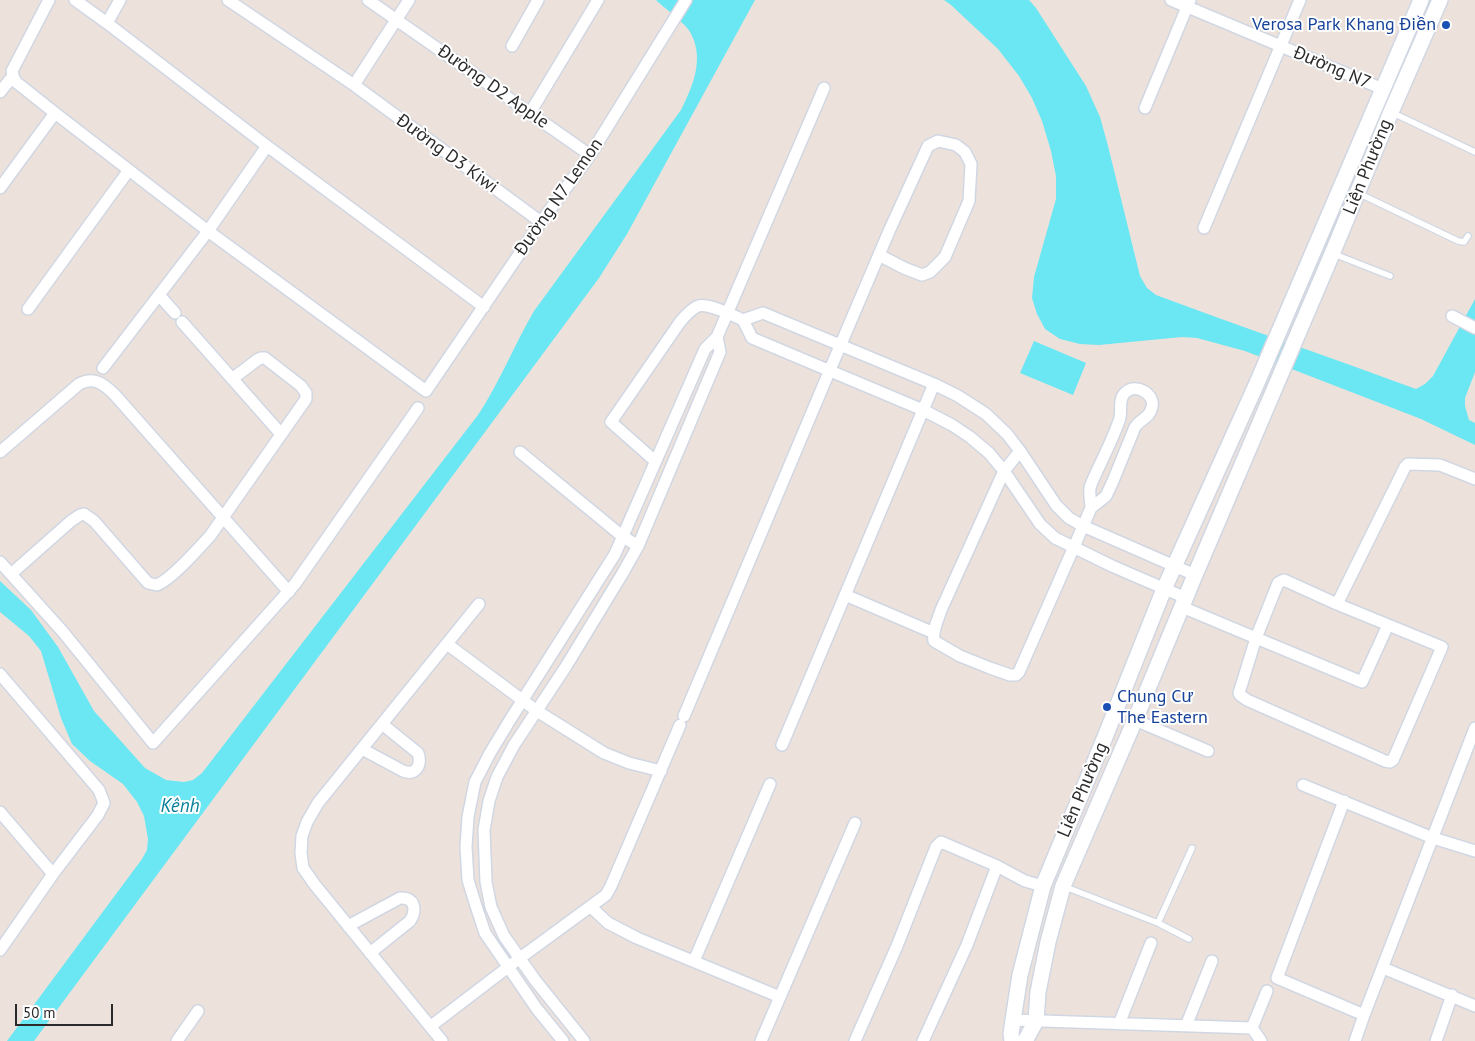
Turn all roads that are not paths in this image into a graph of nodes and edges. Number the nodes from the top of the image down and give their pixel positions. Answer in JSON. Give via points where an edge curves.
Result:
{"nodes":[{"id":1,"x":49,"y":0,"type":"edge"},
{"id":2,"x":75,"y":0,"type":"edge"},
{"id":3,"x":120,"y":0,"type":"edge"},
{"id":4,"x":228,"y":0,"type":"edge"},
{"id":5,"x":368,"y":0,"type":"edge"},
{"id":6,"x":409,"y":0,"type":"edge"},
{"id":7,"x":538,"y":0,"type":"edge"},
{"id":8,"x":598,"y":0,"type":"edge"},
{"id":9,"x":686,"y":0,"type":"edge"},
{"id":10,"x":1171,"y":0,"type":"edge"},
{"id":11,"x":1300,"y":0,"type":"edge"},
{"id":12,"x":1421,"y":0,"type":"edge"},
{"id":13,"x":1440,"y":0,"type":"edge"},
{"id":14,"x":1188,"y":3,"type":"edge"},
{"id":15,"x":397,"y":19,"type":"junction"},
{"id":16,"x":108,"y":23,"type":"junction"},
{"id":17,"x":512,"y":46,"type":"dead end"},
{"id":18,"x":1282,"y":46,"type":"junction"},
{"id":19,"x":13,"y":76,"type":"junction"},
{"id":20,"x":354,"y":85,"type":"junction"},
{"id":21,"x":824,"y":88,"type":"dead end"},
{"id":22,"x":1383,"y":89,"type":"junction"},
{"id":23,"x":0,"y":92,"type":"edge"},
{"id":24,"x":1145,"y":108,"type":"dead end"},
{"id":25,"x":1390,"y":112,"type":"junction"},
{"id":26,"x":55,"y":113,"type":"junction"},
{"id":27,"x":530,"y":113,"type":"junction"},
{"id":28,"x":267,"y":146,"type":"junction"},
{"id":29,"x":1475,"y":152,"type":"edge"},
{"id":30,"x":590,"y":155,"type":"junction"},
{"id":31,"x":129,"y":170,"type":"junction"},
{"id":32,"x":0,"y":188,"type":"edge"},
{"id":33,"x":1358,"y":193,"type":"junction"},
{"id":34,"x":541,"y":222,"type":"junction"},
{"id":35,"x":1204,"y":228,"type":"dead end"},
{"id":36,"x":208,"y":230,"type":"junction"},
{"id":37,"x":1468,"y":236,"type":"dead end"},
{"id":38,"x":1332,"y":254,"type":"junction"},
{"id":39,"x":879,"y":255,"type":"junction"},
{"id":40,"x":1390,"y":276,"type":"dead end"},
{"id":41,"x":159,"y":294,"type":"junction"},
{"id":42,"x":484,"y":306,"type":"junction"},
{"id":43,"x":28,"y":309,"type":"dead end"},
{"id":44,"x":727,"y":313,"type":"junction"},
{"id":45,"x":1452,"y":316,"type":"dead end"},
{"id":46,"x":743,"y":320,"type":"junction"},
{"id":47,"x":1475,"y":328,"type":"edge"},
{"id":48,"x":717,"y":337,"type":"junction"},
{"id":49,"x":841,"y":346,"type":"junction"},
{"id":50,"x":103,"y":368,"type":"dead end"},
{"id":51,"x":829,"y":372,"type":"junction"},
{"id":52,"x":232,"y":379,"type":"junction"},
{"id":53,"x":934,"y":384,"type":"junction"},
{"id":54,"x":418,"y":408,"type":"dead end"},
{"id":55,"x":923,"y":410,"type":"junction"},
{"id":56,"x":281,"y":434,"type":"junction"},
{"id":57,"x":1020,"y":451,"type":"junction"},
{"id":58,"x":0,"y":452,"type":"edge"},
{"id":59,"x":520,"y":452,"type":"dead end"},
{"id":60,"x":655,"y":461,"type":"junction"},
{"id":61,"x":1004,"y":471,"type":"junction"},
{"id":62,"x":1475,"y":479,"type":"edge"},
{"id":63,"x":1091,"y":508,"type":"junction"},
{"id":64,"x":223,"y":518,"type":"junction"},
{"id":65,"x":1083,"y":526,"type":"junction"},
{"id":66,"x":622,"y":536,"type":"junction"},
{"id":67,"x":638,"y":546,"type":"junction"},
{"id":68,"x":1074,"y":548,"type":"junction"},
{"id":69,"x":0,"y":562,"type":"edge"},
{"id":70,"x":1175,"y":567,"type":"junction"},
{"id":71,"x":11,"y":574,"type":"junction"},
{"id":72,"x":1195,"y":575,"type":"junction"},
{"id":73,"x":1164,"y":589,"type":"junction"},
{"id":74,"x":288,"y":592,"type":"junction"},
{"id":75,"x":845,"y":594,"type":"junction"},
{"id":76,"x":1184,"y":603,"type":"junction"},
{"id":77,"x":480,"y":604,"type":"dead end"},
{"id":78,"x":1337,"y":604,"type":"junction"},
{"id":79,"x":1388,"y":625,"type":"junction"},
{"id":80,"x":934,"y":633,"type":"junction"},
{"id":81,"x":1256,"y":638,"type":"junction"},
{"id":82,"x":447,"y":644,"type":"junction"},
{"id":83,"x":0,"y":674,"type":"edge"},
{"id":84,"x":523,"y":699,"type":"junction"},
{"id":85,"x":537,"y":710,"type":"junction"},
{"id":86,"x":1135,"y":720,"type":"junction"},
{"id":87,"x":382,"y":724,"type":"junction"},
{"id":88,"x":1475,"y":728,"type":"edge"},
{"id":89,"x":782,"y":745,"type":"dead end"},
{"id":90,"x":362,"y":749,"type":"junction"},
{"id":91,"x":1208,"y":751,"type":"dead end"},
{"id":92,"x":661,"y":771,"type":"junction"},
{"id":93,"x":770,"y":784,"type":"dead end"},
{"id":94,"x":1303,"y":785,"type":"dead end"},
{"id":95,"x":1344,"y":801,"type":"junction"},
{"id":96,"x":0,"y":812,"type":"edge"},
{"id":97,"x":855,"y":822,"type":"dead end"},
{"id":98,"x":1433,"y":838,"type":"junction"},
{"id":99,"x":1192,"y":848,"type":"dead end"},
{"id":100,"x":1475,"y":851,"type":"edge"},
{"id":101,"x":997,"y":866,"type":"junction"},
{"id":102,"x":53,"y":874,"type":"junction"},
{"id":103,"x":1043,"y":886,"type":"junction"},
{"id":104,"x":1063,"y":886,"type":"junction"},
{"id":105,"x":591,"y":907,"type":"junction"},
{"id":106,"x":1158,"y":923,"type":"junction"},
{"id":107,"x":348,"y":926,"type":"junction"},
{"id":108,"x":1189,"y":939,"type":"dead end"},
{"id":109,"x":1151,"y":943,"type":"dead end"},
{"id":110,"x":0,"y":949,"type":"edge"},
{"id":111,"x":370,"y":953,"type":"junction"},
{"id":112,"x":520,"y":958,"type":"junction"},
{"id":113,"x":694,"y":961,"type":"junction"},
{"id":114,"x":1212,"y":961,"type":"dead end"},
{"id":115,"x":508,"y":967,"type":"junction"},
{"id":116,"x":1383,"y":968,"type":"junction"},
{"id":117,"x":1266,"y":991,"type":"dead end"},
{"id":118,"x":1452,"y":996,"type":"junction"},
{"id":119,"x":780,"y":997,"type":"junction"},
{"id":120,"x":1475,"y":1006,"type":"edge"},
{"id":121,"x":198,"y":1011,"type":"dead end"},
{"id":122,"x":1364,"y":1015,"type":"junction"},
{"id":123,"x":1013,"y":1020,"type":"junction"},
{"id":124,"x":1036,"y":1021,"type":"junction"},
{"id":125,"x":1119,"y":1024,"type":"junction"},
{"id":126,"x":430,"y":1026,"type":"junction"},
{"id":127,"x":1186,"y":1026,"type":"junction"},
{"id":128,"x":1252,"y":1028,"type":"junction"},
{"id":129,"x":177,"y":1041,"type":"edge"},
{"id":130,"x":442,"y":1041,"type":"edge"},
{"id":131,"x":563,"y":1041,"type":"edge"},
{"id":132,"x":584,"y":1041,"type":"edge"},
{"id":133,"x":761,"y":1041,"type":"edge"},
{"id":134,"x":855,"y":1041,"type":"edge"},
{"id":135,"x":923,"y":1041,"type":"edge"},
{"id":136,"x":1012,"y":1041,"type":"edge"},
{"id":137,"x":1025,"y":1041,"type":"edge"},
{"id":138,"x":1261,"y":1041,"type":"edge"},
{"id":139,"x":1355,"y":1041,"type":"edge"},
{"id":140,"x":1436,"y":1041,"type":"edge"}],
"edges":[{"from":1,"to":19,"type":"street","via":[[12,71]]},
{"from":2,"to":16,"type":"street"},
{"from":3,"to":16,"type":"street"},
{"from":4,"to":20,"type":"street","name":"Đường D3 Kiwi"},
{"from":5,"to":15,"type":"street","name":"Đường D2 Apple"},
{"from":6,"to":15,"type":"street"},
{"from":7,"to":17,"type":"street"},
{"from":8,"to":27,"type":"street"},
{"from":9,"to":30,"type":"street","name":"Đường N7 Lemon"},
{"from":10,"to":14,"type":"street","name":"Đường N7"},
{"from":11,"to":18,"type":"street"},
{"from":12,"to":22,"type":"street","name":"Liên Phường"},
{"from":13,"to":25,"type":"street","name":"Liên Phường"},
{"from":14,"to":18,"type":"street","name":"Đường N7"},
{"from":14,"to":24,"type":"street"},
{"from":15,"to":20,"type":"street"},
{"from":15,"to":27,"type":"street","name":"Đường D2 Apple"},
{"from":16,"to":28,"type":"street"},
{"from":18,"to":22,"type":"street","name":"Đường N7"},
{"from":18,"to":35,"type":"street"},
{"from":19,"to":23,"type":"street"},
{"from":19,"to":26,"type":"street","via":[[16,82]]},
{"from":20,"to":34,"type":"street","name":"Đường D3 Kiwi"},
{"from":21,"to":44,"type":"street"},
{"from":22,"to":70,"type":"street","name":"Liên Phường"},
{"from":25,"to":29,"type":"lane"},
{"from":25,"to":33,"type":"street","name":"Liên Phường"},
{"from":26,"to":31,"type":"street"},
{"from":26,"to":32,"type":"street"},
{"from":27,"to":30,"type":"street","name":"Đường D2 Apple"},
{"from":28,"to":36,"type":"street"},
{"from":28,"to":42,"type":"street"},
{"from":30,"to":34,"type":"street","name":"Đường N7 Lemon"},
{"from":31,"to":36,"type":"street"},
{"from":31,"to":43,"type":"street"},
{"from":33,"to":37,"type":"lane","via":[[1458,241],[1464,242]]},
{"from":33,"to":38,"type":"street","name":"Liên Phường"},
{"from":34,"to":42,"type":"street","name":"Đường N7 Lemon"},
{"from":36,"to":41,"type":"street"},
{"from":36,"to":42,"type":"street","name":"Đường N7 Lemon","via":[[426,390]]},
{"from":38,"to":40,"type":"lane"},
{"from":38,"to":72,"type":"street","name":"Liên Phường"},
{"from":39,"to":39,"type":"street","via":[[928,146],[938,140],[956,145],[965,152],[971,164],[969,202],[945,257],[930,272],[922,275]]},
{"from":39,"to":49,"type":"street"},
{"from":41,"to":50,"type":"street"},
{"from":41,"to":52,"type":"street"},
{"from":44,"to":46,"type":"street"},
{"from":44,"to":48,"type":"street"},
{"from":44,"to":60,"type":"street","via":[[708,306],[698,306],[688,312],[611,422]]},
{"from":45,"to":47,"type":"street"},
{"from":46,"to":49,"type":"street","via":[[763,313]]},
{"from":46,"to":51,"type":"street","via":[[752,338]]},
{"from":48,"to":60,"type":"street","via":[[705,349]]},
{"from":48,"to":67,"type":"street","via":[[720,352]]},
{"from":49,"to":51,"type":"street"},
{"from":49,"to":53,"type":"street"},
{"from":51,"to":55,"type":"street"},
{"from":51,"to":92,"type":"street"},
{"from":52,"to":56,"type":"street"},
{"from":52,"to":56,"type":"street","via":[[261,358],[301,386],[306,399]]},
{"from":53,"to":55,"type":"street"},
{"from":53,"to":57,"type":"street","via":[[986,414]]},
{"from":54,"to":74,"type":"street"},
{"from":55,"to":61,"type":"street","via":[[970,437]]},
{"from":55,"to":75,"type":"street"},
{"from":56,"to":64,"type":"street"},
{"from":57,"to":61,"type":"street"},
{"from":57,"to":65,"type":"street","via":[[1056,506]]},
{"from":58,"to":64,"type":"street","via":[[79,384],[92,380],[115,394]]},
{"from":59,"to":66,"type":"street"},
{"from":60,"to":66,"type":"street"},
{"from":61,"to":68,"type":"street","via":[[1040,524],[1055,538]]},
{"from":61,"to":80,"type":"street","via":[[941,610]]},
{"from":62,"to":78,"type":"street","via":[[1440,465],[1408,464]]},
{"from":63,"to":63,"type":"street","via":[[1106,496],[1135,427],[1151,409],[1152,402],[1144,391],[1130,389],[1124,393],[1120,421],[1090,488]]},
{"from":63,"to":65,"type":"street"},
{"from":64,"to":71,"type":"street","via":[[193,555],[157,585],[145,579],[94,521],[84,514],[71,521]]},
{"from":64,"to":74,"type":"street"},
{"from":65,"to":68,"type":"street"},
{"from":65,"to":70,"type":"street"},
{"from":66,"to":67,"type":"street"},
{"from":66,"to":84,"type":"street","via":[[615,554]]},
{"from":67,"to":85,"type":"street"},
{"from":68,"to":73,"type":"street"},
{"from":68,"to":80,"type":"street","via":[[1016,675],[960,656],[934,641]]},
{"from":69,"to":71,"type":"street"},
{"from":70,"to":72,"type":"street"},
{"from":70,"to":73,"type":"street","name":"Liên Phường"},
{"from":71,"to":74,"type":"street","via":[[153,743]]},
{"from":72,"to":76,"type":"street","name":"Liên Phường"},
{"from":73,"to":76,"type":"street"},
{"from":73,"to":103,"type":"street","name":"Liên Phường"},
{"from":75,"to":80,"type":"street"},
{"from":75,"to":89,"type":"street"},
{"from":76,"to":81,"type":"street"},
{"from":76,"to":86,"type":"street","name":"Liên Phường"},
{"from":77,"to":82,"type":"street"},
{"from":78,"to":79,"type":"street"},
{"from":78,"to":81,"type":"street","via":[[1281,580]]},
{"from":79,"to":81,"type":"street","via":[[1362,682]]},
{"from":79,"to":81,"type":"street","via":[[1442,647],[1390,762],[1240,695]]},
{"from":82,"to":84,"type":"street"},
{"from":82,"to":87,"type":"street"},
{"from":83,"to":102,"type":"street","via":[[99,790],[104,803]]},
{"from":84,"to":85,"type":"street"},
{"from":84,"to":115,"type":"street","via":[[475,782],[466,847],[468,880],[485,933]]},
{"from":85,"to":92,"type":"street","via":[[604,753],[629,764]]},
{"from":85,"to":112,"type":"street","via":[[497,777],[484,830],[486,882],[491,907],[504,936]]},
{"from":86,"to":91,"type":"street"},
{"from":86,"to":104,"type":"street","name":"Liên Phường"},
{"from":87,"to":90,"type":"street"},
{"from":87,"to":90,"type":"street","via":[[418,753],[420,759],[413,772],[402,772]]},
{"from":88,"to":98,"type":"street"},
{"from":90,"to":107,"type":"street","via":[[318,803],[302,836],[303,868]]},
{"from":92,"to":105,"type":"street","via":[[606,896]]},
{"from":93,"to":113,"type":"street"},
{"from":94,"to":95,"type":"street"},
{"from":95,"to":98,"type":"street"},
{"from":95,"to":122,"type":"street","via":[[1277,978]]},
{"from":96,"to":102,"type":"street"},
{"from":97,"to":119,"type":"street"},
{"from":98,"to":100,"type":"street"},
{"from":98,"to":116,"type":"street"},
{"from":99,"to":106,"type":"lane"},
{"from":101,"to":103,"type":"street","via":[[1025,881]]},
{"from":101,"to":134,"type":"street","via":[[945,843],[941,842],[936,847]]},
{"from":101,"to":135,"type":"street","via":[[967,944]]},
{"from":102,"to":110,"type":"street"},
{"from":103,"to":123,"type":"street","name":"Liên Phường","via":[[1020,976]]},
{"from":104,"to":106,"type":"lane"},
{"from":104,"to":124,"type":"street","name":"Liên Phường","via":[[1038,992]]},
{"from":105,"to":112,"type":"street"},
{"from":105,"to":113,"type":"street","via":[[608,923]]},
{"from":106,"to":108,"type":"lane"},
{"from":107,"to":111,"type":"street"},
{"from":107,"to":111,"type":"street","via":[[400,898],[410,900],[415,908],[414,915]]},
{"from":109,"to":125,"type":"street"},
{"from":111,"to":126,"type":"street"},
{"from":112,"to":115,"type":"street"},
{"from":112,"to":132,"type":"street"},
{"from":113,"to":119,"type":"street"},
{"from":114,"to":127,"type":"street"},
{"from":115,"to":126,"type":"street"},
{"from":115,"to":131,"type":"street"},
{"from":116,"to":118,"type":"street"},
{"from":116,"to":122,"type":"street"},
{"from":117,"to":128,"type":"street"},
{"from":118,"to":120,"type":"street"},
{"from":118,"to":140,"type":"street"},
{"from":119,"to":133,"type":"street"},
{"from":121,"to":129,"type":"street"},
{"from":122,"to":139,"type":"street"},
{"from":123,"to":124,"type":"street"},
{"from":123,"to":136,"type":"street","name":"Liên Phường"},
{"from":124,"to":125,"type":"street"},
{"from":124,"to":137,"type":"street","name":"Liên Phường"},
{"from":125,"to":127,"type":"street"},
{"from":126,"to":130,"type":"street"},
{"from":127,"to":128,"type":"street"},
{"from":128,"to":138,"type":"street"}]}
